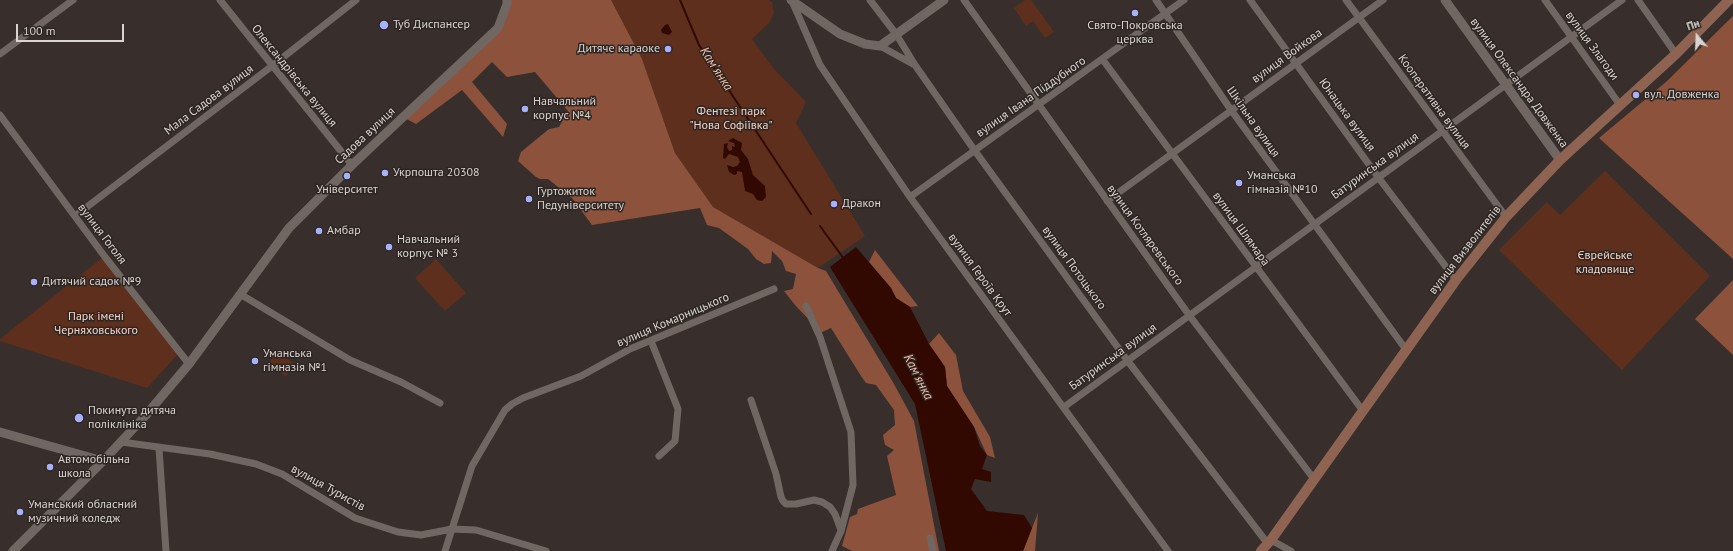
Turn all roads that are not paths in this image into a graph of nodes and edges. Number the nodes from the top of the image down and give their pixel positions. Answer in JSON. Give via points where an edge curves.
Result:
{"nodes":[{"id":1,"x":73,"y":0,"type":"edge"},
{"id":2,"x":220,"y":0,"type":"edge"},
{"id":3,"x":356,"y":0,"type":"edge"},
{"id":4,"x":507,"y":0,"type":"edge"},
{"id":5,"x":870,"y":0,"type":"edge"},
{"id":6,"x":944,"y":0,"type":"edge"},
{"id":7,"x":964,"y":0,"type":"edge"},
{"id":8,"x":1156,"y":0,"type":"edge"},
{"id":9,"x":1184,"y":0,"type":"edge"},
{"id":10,"x":1250,"y":0,"type":"edge"},
{"id":11,"x":1346,"y":0,"type":"edge"},
{"id":12,"x":1383,"y":0,"type":"edge"},
{"id":13,"x":1445,"y":0,"type":"edge"},
{"id":14,"x":1545,"y":0,"type":"edge"},
{"id":15,"x":1622,"y":0,"type":"edge"},
{"id":16,"x":1638,"y":0,"type":"edge"},
{"id":17,"x":1729,"y":0,"type":"edge"},
{"id":18,"x":791,"y":1,"type":"edge"},
{"id":19,"x":1165,"y":12,"type":"junction"},
{"id":20,"x":1359,"y":18,"type":"junction"},
{"id":21,"x":896,"y":34,"type":"junction"},
{"id":22,"x":1571,"y":36,"type":"junction"},
{"id":23,"x":880,"y":46,"type":"junction"},
{"id":24,"x":0,"y":54,"type":"edge"},
{"id":25,"x":1676,"y":54,"type":"junction"},
{"id":26,"x":1103,"y":60,"type":"junction"},
{"id":27,"x":1297,"y":63,"type":"junction"},
{"id":28,"x":272,"y":66,"type":"junction"},
{"id":29,"x":915,"y":66,"type":"junction"},
{"id":30,"x":1506,"y":84,"type":"junction"},
{"id":31,"x":1620,"y":105,"type":"junction"},
{"id":32,"x":1038,"y":106,"type":"junction"},
{"id":33,"x":1231,"y":110,"type":"junction"},
{"id":34,"x":0,"y":115,"type":"edge"},
{"id":35,"x":1441,"y":131,"type":"junction"},
{"id":36,"x":975,"y":151,"type":"junction"},
{"id":37,"x":1172,"y":153,"type":"junction"},
{"id":38,"x":1560,"y":160,"type":"junction"},
{"id":39,"x":352,"y":165,"type":"junction"},
{"id":40,"x":1378,"y":177,"type":"junction"},
{"id":41,"x":910,"y":197,"type":"junction"},
{"id":42,"x":1107,"y":201,"type":"junction"},
{"id":43,"x":75,"y":216,"type":"junction"},
{"id":44,"x":1506,"y":216,"type":"junction"},
{"id":45,"x":1313,"y":224,"type":"junction"},
{"id":46,"x":1255,"y":267,"type":"junction"},
{"id":47,"x":1456,"y":280,"type":"junction"},
{"id":48,"x":774,"y":289,"type":"dead end"},
{"id":49,"x":240,"y":294,"type":"junction"},
{"id":50,"x":806,"y":306,"type":"dead end"},
{"id":51,"x":1189,"y":315,"type":"junction"},
{"id":52,"x":651,"y":341,"type":"junction"},
{"id":53,"x":1407,"y":351,"type":"junction"},
{"id":54,"x":1127,"y":360,"type":"junction"},
{"id":55,"x":190,"y":364,"type":"junction"},
{"id":56,"x":751,"y":400,"type":"dead end"},
{"id":57,"x":440,"y":403,"type":"dead end"},
{"id":58,"x":1064,"y":407,"type":"junction"},
{"id":59,"x":1363,"y":411,"type":"junction"},
{"id":60,"x":0,"y":432,"type":"edge"},
{"id":61,"x":121,"y":442,"type":"junction"},
{"id":62,"x":159,"y":448,"type":"junction"},
{"id":63,"x":659,"y":456,"type":"dead end"},
{"id":64,"x":103,"y":461,"type":"junction"},
{"id":65,"x":1314,"y":479,"type":"junction"},
{"id":66,"x":452,"y":528,"type":"junction"},
{"id":67,"x":841,"y":531,"type":"junction"},
{"id":68,"x":930,"y":538,"type":"dead end"},
{"id":69,"x":1267,"y":545,"type":"edge"},
{"id":70,"x":13,"y":551,"type":"edge"},
{"id":71,"x":166,"y":551,"type":"edge"},
{"id":72,"x":445,"y":551,"type":"edge"},
{"id":73,"x":546,"y":551,"type":"edge"},
{"id":74,"x":832,"y":551,"type":"edge"},
{"id":75,"x":933,"y":551,"type":"edge"},
{"id":76,"x":1168,"y":551,"type":"edge"},
{"id":77,"x":1291,"y":551,"type":"edge"}],
"edges":[{"from":1,"to":24,"type":"street"},
{"from":2,"to":28,"type":"street","name":"Олександрівська вулиця"},
{"from":3,"to":28,"type":"street","name":"Мала Садова вулиця"},
{"from":4,"to":39,"type":"street","name":"Садова вулиця","via":[[498,28]]},
{"from":5,"to":21,"type":"street","name":"вулиця Потоцького"},
{"from":6,"to":21,"type":"street"},
{"from":7,"to":32,"type":"street","name":"вулиця Котляревського"},
{"from":8,"to":19,"type":"street","name":"Шкільна вулиця"},
{"from":9,"to":19,"type":"street","name":"вулиця Івана Піддубного"},
{"from":10,"to":27,"type":"street","name":"Юнацька вулиця"},
{"from":11,"to":20,"type":"street","name":"Кооперативна вулиця"},
{"from":12,"to":20,"type":"street","name":"вулиця Войкова"},
{"from":13,"to":30,"type":"street","name":"вулиця Олександра Довженка"},
{"from":14,"to":22,"type":"street","name":"вулиця Злагоди"},
{"from":15,"to":22,"type":"street","name":"Батуринська вулиця"},
{"from":16,"to":25,"type":"street"},
{"from":17,"to":25,"type":"main road","name":"вулиця Визволителів"},
{"from":18,"to":23,"type":"street","via":[[840,34],[864,44]]},
{"from":18,"to":41,"type":"street","name":"вулиця Героїв Крут","via":[[820,65]]},
{"from":19,"to":26,"type":"street","name":"вулиця Івана Піддубного"},
{"from":19,"to":33,"type":"street","name":"Шкільна вулиця"},
{"from":20,"to":27,"type":"street","name":"вулиця Войкова"},
{"from":20,"to":35,"type":"street","name":"Кооперативна вулиця"},
{"from":21,"to":23,"type":"street"},
{"from":21,"to":29,"type":"street","name":"вулиця Потоцького"},
{"from":22,"to":30,"type":"street","name":"Батуринська вулиця"},
{"from":22,"to":31,"type":"street","name":"вулиця Злагоди"},
{"from":23,"to":29,"type":"street"},
{"from":25,"to":31,"type":"main road","name":"вулиця Визволителів"},
{"from":26,"to":32,"type":"street","name":"вулиця Івана Піддубного"},
{"from":26,"to":37,"type":"street","name":"вулиця Шлямара"},
{"from":27,"to":33,"type":"street","name":"вулиця Войкова"},
{"from":27,"to":40,"type":"street","name":"Юнацька вулиця"},
{"from":28,"to":39,"type":"street","name":"Олександрівська вулиця"},
{"from":28,"to":43,"type":"street","name":"Мала Садова вулиця"},
{"from":29,"to":36,"type":"street","name":"вулиця Потоцького"},
{"from":30,"to":35,"type":"street","name":"Батуринська вулиця"},
{"from":30,"to":38,"type":"street","name":"вулиця Олександра Довженка"},
{"from":31,"to":38,"type":"main road","name":"вулиця Визволителів"},
{"from":32,"to":36,"type":"street","name":"вулиця Івана Піддубного"},
{"from":32,"to":42,"type":"street","name":"вулиця Котляревського"},
{"from":33,"to":37,"type":"street","name":"вулиця Войкова"},
{"from":33,"to":45,"type":"street","name":"Шкільна вулиця"},
{"from":34,"to":43,"type":"street","name":"вулиця Гоголя"},
{"from":35,"to":40,"type":"street","name":"Батуринська вулиця"},
{"from":35,"to":44,"type":"street","name":"Кооперативна вулиця"},
{"from":36,"to":41,"type":"street","name":"вулиця Івана Піддубного"},
{"from":36,"to":54,"type":"street","name":"вулиця Потоцького"},
{"from":37,"to":42,"type":"street","name":"вулиця Войкова"},
{"from":37,"to":46,"type":"street","name":"вулиця Шлямара"},
{"from":38,"to":44,"type":"main road","name":"вулиця Визволителів"},
{"from":39,"to":49,"type":"street","name":"Садова вулиця","via":[[289,228]]},
{"from":40,"to":45,"type":"street","name":"Батуринська вулиця"},
{"from":40,"to":47,"type":"street","name":"Юнацька вулиця"},
{"from":41,"to":58,"type":"street","name":"вулиця Героїв Крут"},
{"from":42,"to":51,"type":"street","name":"вулиця Котляревського"},
{"from":43,"to":55,"type":"street","name":"вулиця Гоголя"},
{"from":44,"to":47,"type":"main road","name":"вулиця Визволителів"},
{"from":45,"to":46,"type":"street","name":"Батуринська вулиця"},
{"from":45,"to":53,"type":"street","name":"Шкільна вулиця"},
{"from":46,"to":51,"type":"street","name":"Батуринська вулиця"},
{"from":46,"to":59,"type":"street","name":"вулиця Шлямара"},
{"from":47,"to":53,"type":"main road","name":"вулиця Визволителів"},
{"from":48,"to":52,"type":"street","name":"вулиця Комарницького"},
{"from":49,"to":55,"type":"street","name":"Садова вулиця"},
{"from":49,"to":57,"type":"street","via":[[350,360],[401,382]]},
{"from":50,"to":67,"type":"street","via":[[820,337],[851,432],[853,486]]},
{"from":51,"to":54,"type":"street","name":"Батуринська вулиця"},
{"from":51,"to":65,"type":"street","name":"вулиця Котляревського"},
{"from":52,"to":63,"type":"street","via":[[678,409],[675,441]]},
{"from":52,"to":66,"type":"street","name":"вулиця Комарницького","via":[[630,349],[581,376],[523,398],[505,410],[472,466]]},
{"from":53,"to":59,"type":"main road","name":"вулиця Визволителів"},
{"from":54,"to":58,"type":"street","name":"Батуринська вулиця"},
{"from":54,"to":69,"type":"street","name":"вулиця Потоцького"},
{"from":55,"to":61,"type":"street","name":"Садова вулиця"},
{"from":56,"to":67,"type":"street","via":[[783,501],[786,504],[796,504],[814,500],[830,506]]},
{"from":58,"to":76,"type":"street","name":"вулиця Героїв Крут"},
{"from":59,"to":65,"type":"main road","name":"вулиця Визволителів"},
{"from":60,"to":64,"type":"street"},
{"from":61,"to":62,"type":"street","name":"вулиця Туристів"},
{"from":61,"to":64,"type":"street","name":"Садова вулиця"},
{"from":62,"to":66,"type":"street","name":"вулиця Туристів","via":[[210,454],[256,464],[282,474],[355,518],[398,532],[421,535]]},
{"from":62,"to":71,"type":"street"},
{"from":64,"to":70,"type":"street","name":"Садова вулиця"},
{"from":65,"to":69,"type":"main road","name":"вулиця Визволителів"},
{"from":66,"to":72,"type":"street","name":"вулиця Комарницького"},
{"from":66,"to":73,"type":"street","name":"вулиця Туристів","via":[[476,530]]},
{"from":67,"to":74,"type":"street"},
{"from":68,"to":75,"type":"street"},
{"from":69,"to":77,"type":"street"}]}
